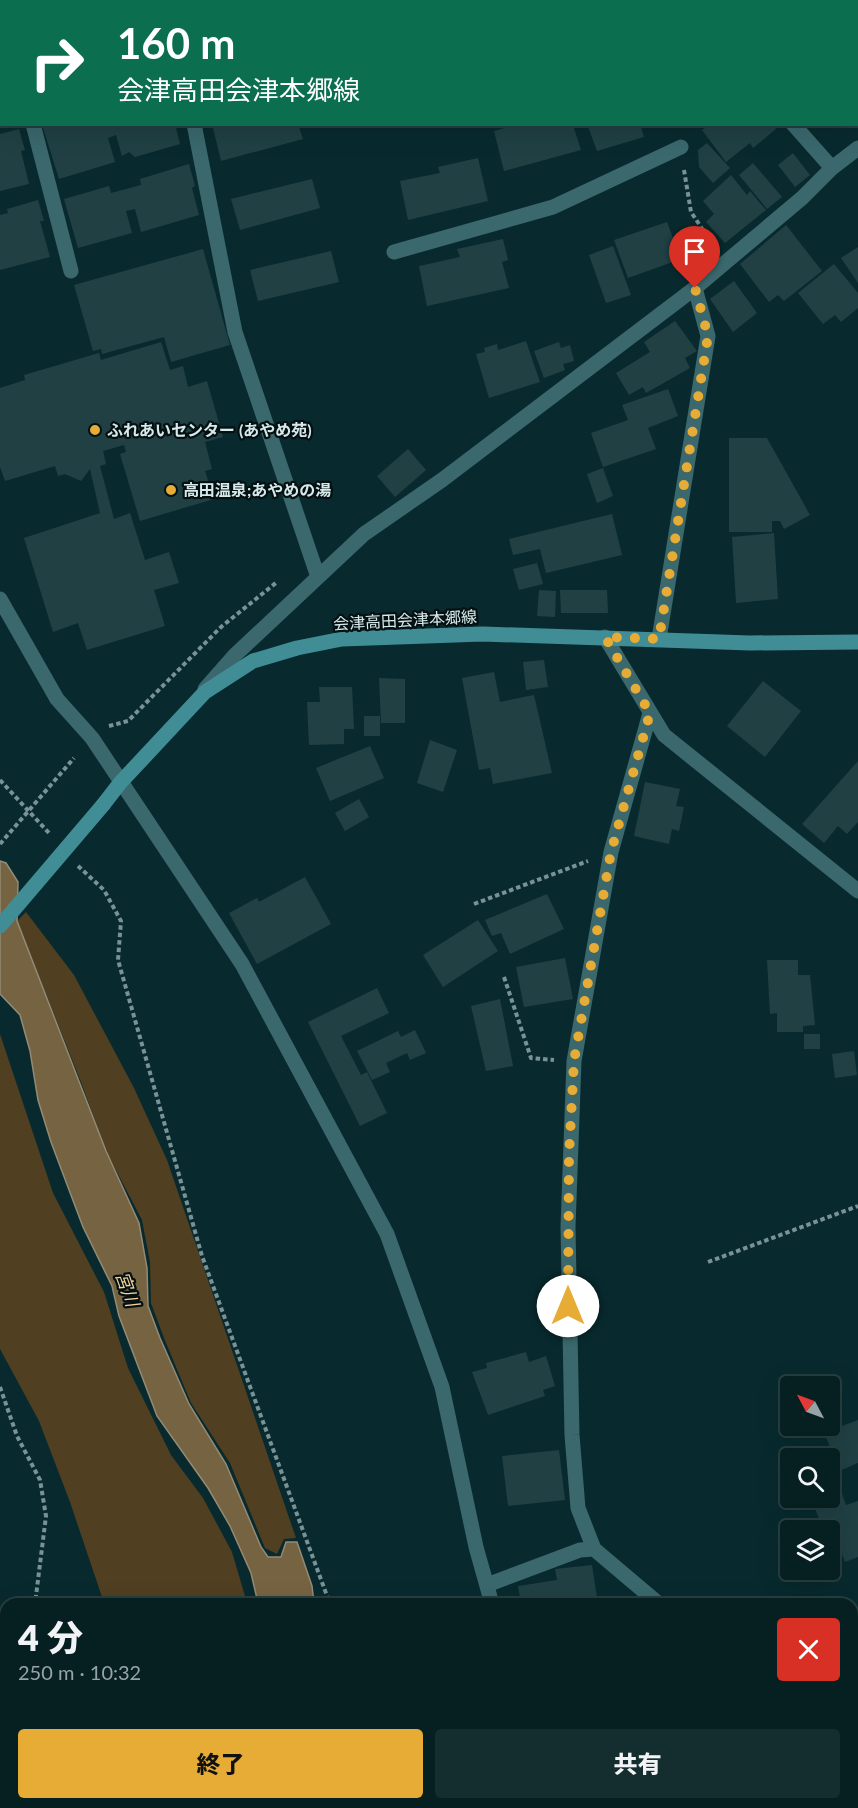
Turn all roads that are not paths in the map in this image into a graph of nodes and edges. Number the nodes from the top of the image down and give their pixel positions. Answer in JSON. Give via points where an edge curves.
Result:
{"nodes":[{"id":1,"x":34,"y":126,"type":"edge"},
{"id":2,"x":194,"y":126,"type":"edge"},
{"id":3,"x":795,"y":126,"type":"edge"},
{"id":4,"x":681,"y":147,"type":"road end"},
{"id":5,"x":858,"y":148,"type":"edge"},
{"id":6,"x":832,"y":168,"type":"junction"},
{"id":7,"x":394,"y":252,"type":"dead end"},
{"id":8,"x":71,"y":271,"type":"dead end"},
{"id":9,"x":695,"y":288,"type":"junction"},
{"id":10,"x":318,"y":577,"type":"junction"},
{"id":11,"x":0,"y":599,"type":"edge"},
{"id":12,"x":605,"y":637,"type":"junction"},
{"id":13,"x":659,"y":639,"type":"junction"},
{"id":14,"x":858,"y":642,"type":"edge"},
{"id":15,"x":650,"y":713,"type":"junction"},
{"id":16,"x":151,"y":750,"type":"junction"},
{"id":17,"x":120,"y":783,"type":"junction"},
{"id":18,"x":858,"y":891,"type":"edge"},
{"id":19,"x":0,"y":926,"type":"edge"},
{"id":20,"x":594,"y":1549,"type":"junction"},
{"id":21,"x":487,"y":1585,"type":"junction"},
{"id":22,"x":490,"y":1598,"type":"edge"},
{"id":23,"x":652,"y":1598,"type":"edge"}],
"edges":[{"from":1,"to":8,"type":"street"},
{"from":2,"to":10,"type":"street","via":[[235,332]]},
{"from":3,"to":6,"type":"street"},
{"from":4,"to":7,"type":"street","via":[[554,207]]},
{"from":5,"to":6,"type":"street"},
{"from":6,"to":9,"type":"street"},
{"from":9,"to":10,"type":"street","via":[[442,480],[364,534]]},
{"from":9,"to":13,"type":"street","via":[[708,336]]},
{"from":10,"to":16,"type":"street","via":[[235,655]]},
{"from":11,"to":17,"type":"street","via":[[57,699],[92,738]]},
{"from":12,"to":13,"type":"main road","name":"会津高田会津本郷線"},
{"from":12,"to":15,"type":"street"},
{"from":12,"to":16,"type":"main road","name":"会津高田会津本郷線","via":[[389,637],[342,639],[297,648],[253,662],[206,692]]},
{"from":13,"to":14,"type":"main road","name":"会津高田会津本郷線"},
{"from":15,"to":18,"type":"street","via":[[664,735]]},
{"from":15,"to":20,"type":"street","via":[[611,852],[574,1061],[568,1227],[570,1380],[578,1508]]},
{"from":16,"to":17,"type":"main road","name":"会津高田会津本郷線"},
{"from":17,"to":19,"type":"main road","name":"会津高田会津本郷線","bridge":true},
{"from":17,"to":21,"type":"street","via":[[242,964],[387,1234],[442,1387]]},
{"from":20,"to":21,"type":"street","via":[[580,1550]]},
{"from":20,"to":23,"type":"street"},
{"from":21,"to":22,"type":"street"}]}
